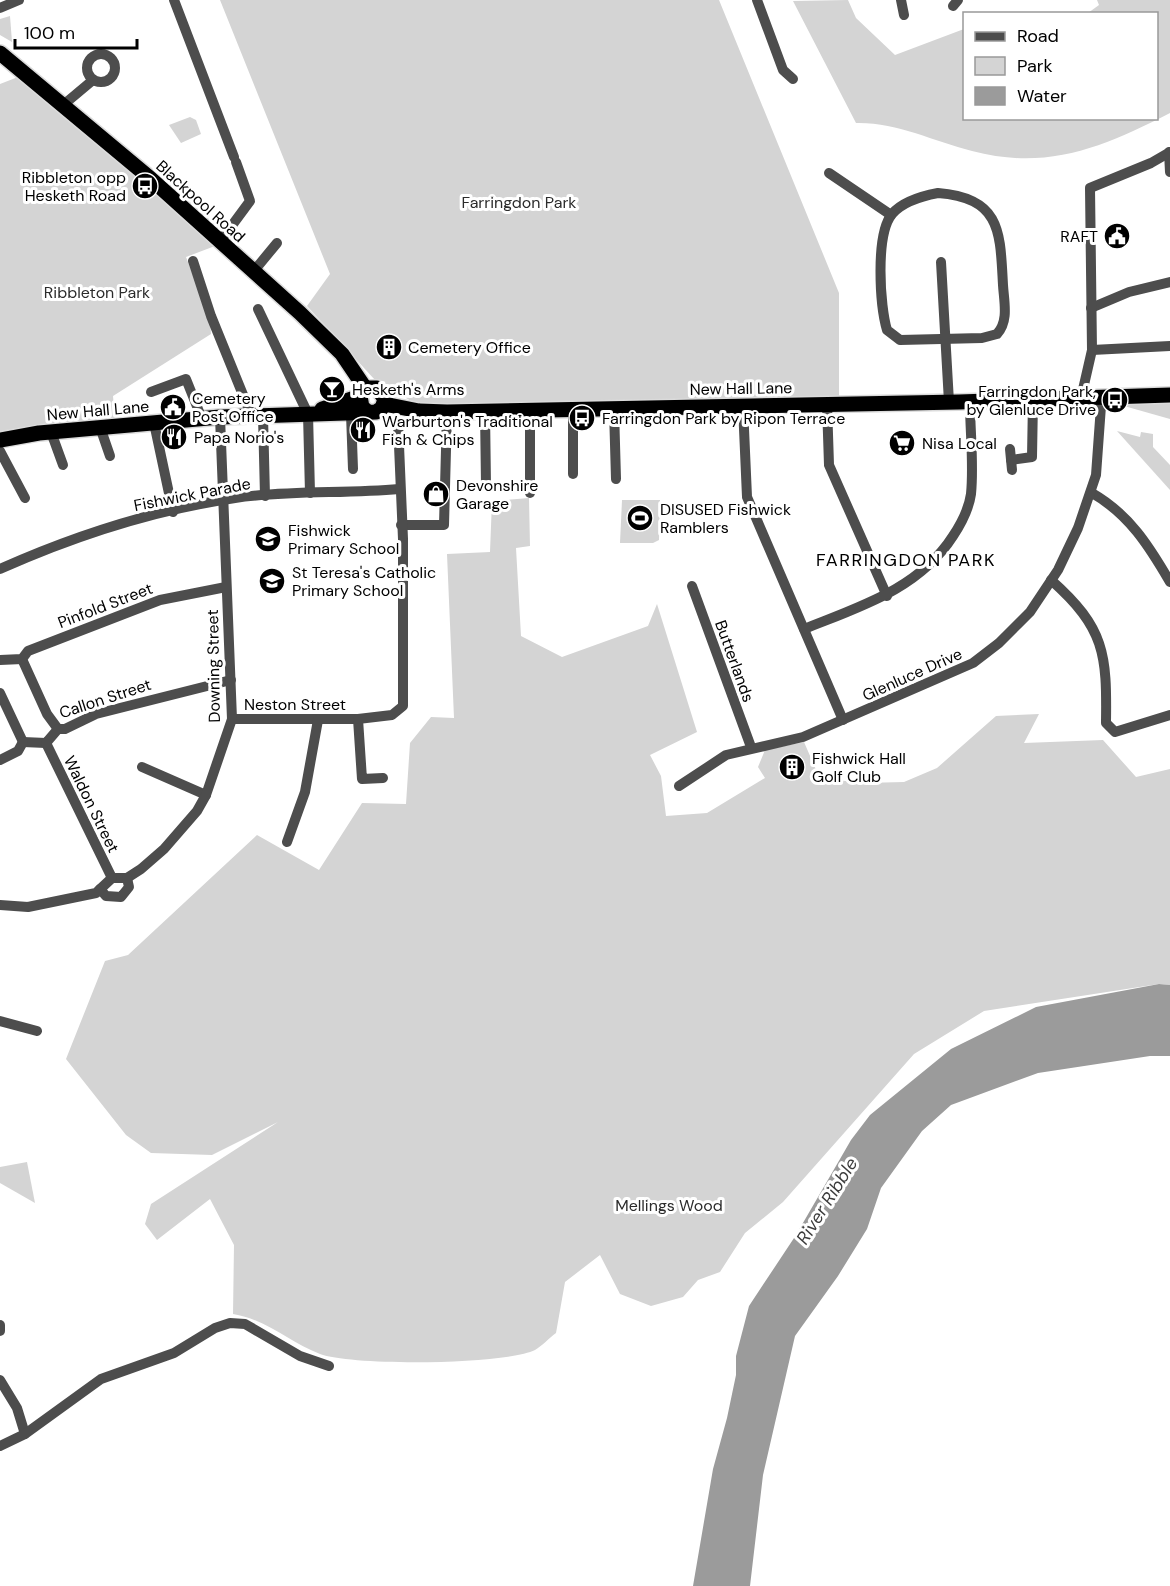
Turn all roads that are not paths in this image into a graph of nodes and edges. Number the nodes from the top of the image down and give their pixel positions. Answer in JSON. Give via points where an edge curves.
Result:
{"nodes":[{"id":1,"x":19,"y":0,"type":"edge"},
{"id":2,"x":174,"y":0,"type":"edge"},
{"id":3,"x":757,"y":0,"type":"edge"},
{"id":4,"x":901,"y":0,"type":"edge"},
{"id":5,"x":0,"y":8,"type":"edge"},
{"id":6,"x":904,"y":15,"type":"dead end"},
{"id":7,"x":0,"y":53,"type":"edge"},
{"id":8,"x":93,"y":80,"type":"dead end"},
{"id":9,"x":793,"y":80,"type":"dead end"},
{"id":10,"x":62,"y":106,"type":"junction"},
{"id":11,"x":1170,"y":152,"type":"edge"},
{"id":12,"x":1170,"y":172,"type":"edge"},
{"id":13,"x":830,"y":173,"type":"dead end"},
{"id":14,"x":891,"y":215,"type":"junction"},
{"id":15,"x":219,"y":243,"type":"junction"},
{"id":16,"x":277,"y":243,"type":"dead end"},
{"id":17,"x":193,"y":261,"type":"dead end"},
{"id":18,"x":941,"y":262,"type":"dead end"},
{"id":19,"x":253,"y":272,"type":"junction"},
{"id":20,"x":1170,"y":282,"type":"edge"},
{"id":21,"x":1091,"y":308,"type":"junction"},
{"id":22,"x":258,"y":309,"type":"dead end"},
{"id":23,"x":944,"y":339,"type":"junction"},
{"id":24,"x":1170,"y":346,"type":"edge"},
{"id":25,"x":1092,"y":350,"type":"junction"},
{"id":26,"x":151,"y":392,"type":"dead end"},
{"id":27,"x":1170,"y":394,"type":"edge"},
{"id":28,"x":1081,"y":398,"type":"junction"},
{"id":29,"x":1099,"y":398,"type":"junction"},
{"id":30,"x":1033,"y":400,"type":"junction"},
{"id":31,"x":949,"y":402,"type":"junction"},
{"id":32,"x":970,"y":402,"type":"junction"},
{"id":33,"x":361,"y":403,"type":"junction"},
{"id":34,"x":384,"y":404,"type":"junction"},
{"id":35,"x":827,"y":404,"type":"junction"},
{"id":36,"x":743,"y":406,"type":"junction"},
{"id":37,"x":573,"y":409,"type":"junction"},
{"id":38,"x":614,"y":409,"type":"junction"},
{"id":39,"x":530,"y":410,"type":"junction"},
{"id":40,"x":485,"y":411,"type":"junction"},
{"id":41,"x":447,"y":412,"type":"junction"},
{"id":42,"x":308,"y":414,"type":"junction"},
{"id":43,"x":257,"y":416,"type":"junction"},
{"id":44,"x":220,"y":417,"type":"junction"},
{"id":45,"x":202,"y":419,"type":"junction"},
{"id":46,"x":398,"y":422,"type":"dead end"},
{"id":47,"x":154,"y":423,"type":"junction"},
{"id":48,"x":100,"y":427,"type":"junction"},
{"id":49,"x":51,"y":432,"type":"junction"},
{"id":50,"x":0,"y":440,"type":"edge"},
{"id":51,"x":0,"y":451,"type":"edge"},
{"id":52,"x":110,"y":456,"type":"dead end"},
{"id":53,"x":1011,"y":460,"type":"dead end"},
{"id":54,"x":63,"y":465,"type":"dead end"},
{"id":55,"x":353,"y":469,"type":"dead end"},
{"id":56,"x":573,"y":474,"type":"dead end"},
{"id":57,"x":616,"y":479,"type":"dead end"},
{"id":58,"x":486,"y":486,"type":"dead end"},
{"id":59,"x":399,"y":489,"type":"junction"},
{"id":60,"x":310,"y":493,"type":"junction"},
{"id":61,"x":530,"y":493,"type":"dead end"},
{"id":62,"x":1092,"y":493,"type":"junction"},
{"id":63,"x":265,"y":496,"type":"junction"},
{"id":64,"x":24,"y":498,"type":"dead end"},
{"id":65,"x":224,"y":500,"type":"junction"},
{"id":66,"x":173,"y":512,"type":"junction"},
{"id":67,"x":401,"y":525,"type":"junction"},
{"id":68,"x":0,"y":569,"type":"edge"},
{"id":69,"x":1051,"y":580,"type":"junction"},
{"id":70,"x":1170,"y":582,"type":"edge"},
{"id":71,"x":692,"y":585,"type":"dead end"},
{"id":72,"x":226,"y":587,"type":"junction"},
{"id":73,"x":886,"y":596,"type":"junction"},
{"id":74,"x":804,"y":629,"type":"junction"},
{"id":75,"x":22,"y":658,"type":"junction"},
{"id":76,"x":0,"y":660,"type":"edge"},
{"id":77,"x":231,"y":680,"type":"junction"},
{"id":78,"x":0,"y":693,"type":"edge"},
{"id":79,"x":1170,"y":716,"type":"edge"},
{"id":80,"x":232,"y":719,"type":"junction"},
{"id":81,"x":358,"y":719,"type":"junction"},
{"id":82,"x":318,"y":720,"type":"junction"},
{"id":83,"x":843,"y":720,"type":"junction"},
{"id":84,"x":58,"y":729,"type":"junction"},
{"id":85,"x":23,"y":742,"type":"junction"},
{"id":86,"x":46,"y":743,"type":"junction"},
{"id":87,"x":751,"y":747,"type":"junction"},
{"id":88,"x":0,"y":760,"type":"edge"},
{"id":89,"x":142,"y":767,"type":"dead end"},
{"id":90,"x":383,"y":778,"type":"dead end"},
{"id":91,"x":680,"y":786,"type":"dead end"},
{"id":92,"x":206,"y":795,"type":"junction"},
{"id":93,"x":287,"y":842,"type":"dead end"},
{"id":94,"x":112,"y":878,"type":"junction"},
{"id":95,"x":127,"y":878,"type":"junction"},
{"id":96,"x":100,"y":889,"type":"junction"},
{"id":97,"x":0,"y":905,"type":"edge"},
{"id":98,"x":0,"y":1022,"type":"edge"},
{"id":99,"x":36,"y":1031,"type":"dead end"},
{"id":100,"x":0,"y":1325,"type":"edge"},
{"id":101,"x":0,"y":1331,"type":"edge"},
{"id":102,"x":329,"y":1366,"type":"dead end"},
{"id":103,"x":0,"y":1380,"type":"edge"},
{"id":104,"x":25,"y":1434,"type":"junction"},
{"id":105,"x":0,"y":1446,"type":"edge"}],
"edges":[{"from":1,"to":5,"type":"street"},
{"from":2,"to":15,"type":"street","via":[[250,201]]},
{"from":3,"to":9,"type":"street","via":[[783,70]]},
{"from":4,"to":6,"type":"street"},
{"from":7,"to":10,"type":"highway","name":"Blackpool Road"},
{"from":8,"to":10,"type":"street"},
{"from":10,"to":15,"type":"highway","name":"Blackpool Road","via":[[151,179]]},
{"from":11,"to":12,"type":"street"},
{"from":11,"to":21,"type":"street","via":[[1090,188]]},
{"from":13,"to":14,"type":"street"},
{"from":14,"to":23,"type":"street","via":[[881,256],[887,330],[900,340]]},
{"from":14,"to":23,"type":"street","via":[[923,195],[955,194],[981,207],[1000,232],[1005,319],[1001,329],[982,338]]},
{"from":15,"to":19,"type":"highway","name":"Blackpool Road"},
{"from":16,"to":19,"type":"street"},
{"from":17,"to":43,"type":"street","via":[[211,316]]},
{"from":18,"to":23,"type":"street"},
{"from":19,"to":33,"type":"highway","name":"Blackpool Road","via":[[342,354]]},
{"from":20,"to":21,"type":"street","via":[[1129,292]]},
{"from":21,"to":25,"type":"street"},
{"from":22,"to":42,"type":"street"},
{"from":23,"to":31,"type":"street"},
{"from":24,"to":25,"type":"street"},
{"from":25,"to":28,"type":"street"},
{"from":26,"to":45,"type":"street","via":[[186,379]]},
{"from":27,"to":29,"type":"highway","name":"New Hall Lane"},
{"from":28,"to":29,"type":"highway","name":"New Hall Lane"},
{"from":28,"to":30,"type":"highway","name":"New Hall Lane"},
{"from":29,"to":62,"type":"street","name":"Glenluce Drive","via":[[1100,435]]},
{"from":30,"to":32,"type":"highway","name":"New Hall Lane"},
{"from":30,"to":53,"type":"street","via":[[1032,457]]},
{"from":31,"to":32,"type":"highway","name":"New Hall Lane"},
{"from":31,"to":35,"type":"highway","name":"New Hall Lane"},
{"from":32,"to":73,"type":"street","via":[[968,505],[943,552]]},
{"from":33,"to":34,"type":"highway","name":"New Hall Lane","via":[[378,411]]},
{"from":33,"to":34,"type":"highway","name":"Blackpool Road","via":[[374,387],[385,396]]},
{"from":33,"to":42,"type":"highway","name":"New Hall Lane"},
{"from":33,"to":55,"type":"street"},
{"from":34,"to":41,"type":"highway","name":"New Hall Lane"},
{"from":35,"to":36,"type":"highway","name":"New Hall Lane"},
{"from":35,"to":73,"type":"street","via":[[829,465]]},
{"from":36,"to":38,"type":"highway","name":"New Hall Lane"},
{"from":36,"to":74,"type":"street","via":[[747,497]]},
{"from":37,"to":38,"type":"highway","name":"New Hall Lane"},
{"from":37,"to":39,"type":"highway","name":"New Hall Lane"},
{"from":37,"to":56,"type":"street"},
{"from":38,"to":57,"type":"street"},
{"from":39,"to":40,"type":"highway","name":"New Hall Lane"},
{"from":39,"to":61,"type":"street"},
{"from":40,"to":41,"type":"highway","name":"New Hall Lane"},
{"from":40,"to":58,"type":"street"},
{"from":41,"to":67,"type":"street","via":[[444,525]]},
{"from":42,"to":43,"type":"highway","name":"New Hall Lane"},
{"from":42,"to":60,"type":"street"},
{"from":43,"to":44,"type":"highway","name":"New Hall Lane"},
{"from":43,"to":63,"type":"street"},
{"from":44,"to":45,"type":"highway","name":"New Hall Lane"},
{"from":44,"to":65,"type":"street","name":"Downing Street"},
{"from":45,"to":47,"type":"highway","name":"New Hall Lane"},
{"from":46,"to":59,"type":"street","name":"Neston Street"},
{"from":47,"to":48,"type":"highway","name":"New Hall Lane"},
{"from":47,"to":66,"type":"street"},
{"from":48,"to":49,"type":"highway","name":"New Hall Lane"},
{"from":48,"to":52,"type":"street"},
{"from":49,"to":50,"type":"highway","name":"New Hall Lane"},
{"from":49,"to":54,"type":"street"},
{"from":51,"to":64,"type":"street"},
{"from":59,"to":60,"type":"street","name":"Fishwick Parade"},
{"from":59,"to":67,"type":"street","name":"Neston Street"},
{"from":60,"to":63,"type":"street","name":"Fishwick Parade"},
{"from":62,"to":69,"type":"street","name":"Glenluce Drive"},
{"from":62,"to":70,"type":"street","via":[[1112,504],[1134,526]]},
{"from":63,"to":65,"type":"street","name":"Fishwick Parade"},
{"from":65,"to":66,"type":"street","name":"Fishwick Parade"},
{"from":65,"to":72,"type":"street","name":"Downing Street"},
{"from":66,"to":68,"type":"street","name":"Fishwick Parade","via":[[54,545]]},
{"from":67,"to":81,"type":"street","name":"Neston Street","via":[[403,705],[392,715]]},
{"from":69,"to":79,"type":"street","via":[[1078,603],[1098,635],[1107,672],[1106,723],[1115,732]]},
{"from":69,"to":83,"type":"street","name":"Glenluce Drive","via":[[1030,612],[973,663]]},
{"from":71,"to":87,"type":"street","name":"Butterlands"},
{"from":72,"to":75,"type":"street","name":"Pinfold Street","via":[[160,600],[28,651]]},
{"from":72,"to":77,"type":"street","name":"Downing Street"},
{"from":73,"to":74,"type":"street"},
{"from":74,"to":83,"type":"street"},
{"from":75,"to":76,"type":"street","name":"Pinfold Street"},
{"from":75,"to":84,"type":"street","via":[[47,714]]},
{"from":77,"to":80,"type":"street","name":"Downing Street"},
{"from":77,"to":84,"type":"street","name":"Callon Street","via":[[106,711]]},
{"from":78,"to":85,"type":"street"},
{"from":80,"to":82,"type":"street","name":"Neston Street"},
{"from":80,"to":92,"type":"street","name":"Downing Street"},
{"from":81,"to":82,"type":"street","name":"Neston Street"},
{"from":81,"to":90,"type":"street","via":[[362,779]]},
{"from":82,"to":93,"type":"street","via":[[305,792]]},
{"from":83,"to":87,"type":"street","name":"Glenluce Drive","via":[[803,737]]},
{"from":84,"to":86,"type":"street","name":"Callon Street"},
{"from":85,"to":86,"type":"street"},
{"from":85,"to":88,"type":"street","via":[[18,751]]},
{"from":86,"to":94,"type":"street","name":"Waldon Street"},
{"from":87,"to":91,"type":"street","name":"Glenluce Drive","via":[[726,755]]},
{"from":89,"to":92,"type":"street"},
{"from":92,"to":95,"type":"street","name":"Downing Street","via":[[164,849]]},
{"from":94,"to":95,"type":"street"},
{"from":94,"to":96,"type":"street"},
{"from":95,"to":96,"type":"street","via":[[129,887],[121,897],[106,896]]},
{"from":96,"to":97,"type":"street","via":[[28,907]]},
{"from":98,"to":99,"type":"street"},
{"from":100,"to":101,"type":"street"},
{"from":102,"to":104,"type":"street","via":[[300,1356],[245,1324],[230,1323],[174,1353],[101,1378]]},
{"from":103,"to":104,"type":"street","via":[[17,1408]]},
{"from":104,"to":105,"type":"street"}]}
